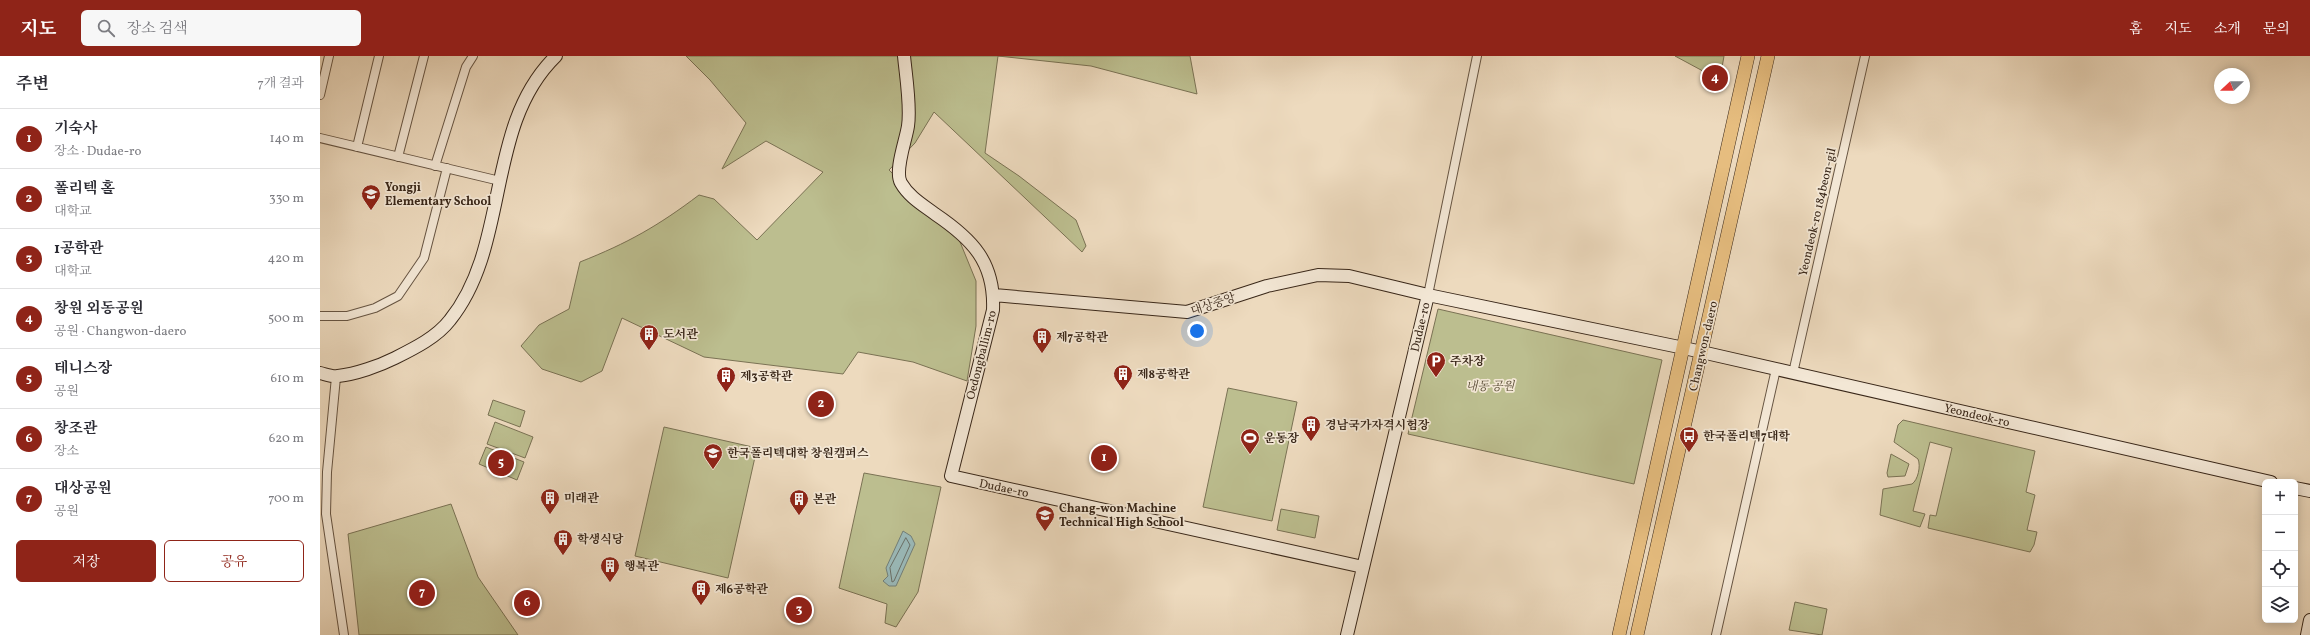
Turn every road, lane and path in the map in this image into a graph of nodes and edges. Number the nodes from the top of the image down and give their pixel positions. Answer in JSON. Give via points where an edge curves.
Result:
{"nodes":[{"id":1,"x":329,"y":56,"type":"edge"},
{"id":2,"x":379,"y":56,"type":"edge"},
{"id":3,"x":424,"y":56,"type":"edge"},
{"id":4,"x":473,"y":56,"type":"edge"},
{"id":5,"x":556,"y":56,"type":"edge"},
{"id":6,"x":904,"y":56,"type":"edge"},
{"id":7,"x":1477,"y":56,"type":"edge"},
{"id":8,"x":1748,"y":56,"type":"edge"},
{"id":9,"x":1768,"y":56,"type":"edge"},
{"id":10,"x":1865,"y":56,"type":"edge"},
{"id":11,"x":320,"y":95,"type":"edge"},
{"id":12,"x":320,"y":138,"type":"edge"},
{"id":13,"x":357,"y":147,"type":"junction"},
{"id":14,"x":398,"y":157,"type":"junction"},
{"id":15,"x":435,"y":166,"type":"junction"},
{"id":16,"x":447,"y":168,"type":"junction"},
{"id":17,"x":500,"y":181,"type":"junction"},
{"id":18,"x":994,"y":295,"type":"junction"},
{"id":19,"x":1428,"y":295,"type":"junction"},
{"id":20,"x":320,"y":316,"type":"edge"},
{"id":21,"x":1684,"y":348,"type":"junction"},
{"id":22,"x":1702,"y":352,"type":"junction"},
{"id":23,"x":1776,"y":369,"type":"junction"},
{"id":24,"x":320,"y":373,"type":"edge"},
{"id":25,"x":1793,"y":373,"type":"junction"},
{"id":26,"x":336,"y":377,"type":"junction"},
{"id":27,"x":951,"y":476,"type":"joint"},
{"id":28,"x":2262,"y":480,"type":"edge"},
{"id":29,"x":2298,"y":489,"type":"edge"},
{"id":30,"x":2310,"y":491,"type":"edge"},
{"id":31,"x":1362,"y":567,"type":"junction"},
{"id":32,"x":2310,"y":620,"type":"edge"},
{"id":33,"x":344,"y":635,"type":"edge"},
{"id":34,"x":1347,"y":635,"type":"edge"},
{"id":35,"x":1619,"y":635,"type":"edge"},
{"id":36,"x":1637,"y":635,"type":"edge"},
{"id":37,"x":1716,"y":635,"type":"edge"},
{"id":38,"x":2306,"y":635,"type":"edge"}],
"edges":[{"from":1,"to":11,"type":"street"},
{"from":2,"to":13,"type":"street"},
{"from":3,"to":14,"type":"street"},
{"from":4,"to":15,"type":"street","via":[[466,67]]},
{"from":5,"to":17,"type":"street","via":[[547,64],[528,91],[517,116]]},
{"from":6,"to":18,"type":"street","name":"Oedongballim-ro","via":[[908,124],[899,172],[901,182],[915,200],[959,230],[975,246],[987,267]]},
{"from":7,"to":19,"type":"street"},
{"from":8,"to":21,"type":"main road","name":"Changwon-daero"},
{"from":9,"to":22,"type":"main road","name":"Changwon-daero"},
{"from":10,"to":25,"type":"street","name":"Yeondeok-ro 184beon-gil"},
{"from":12,"to":13,"type":"street"},
{"from":13,"to":14,"type":"street"},
{"from":14,"to":15,"type":"street"},
{"from":15,"to":16,"type":"street"},
{"from":16,"to":17,"type":"street"},
{"from":16,"to":20,"type":"street","via":[[424,258],[398,296],[375,308],[347,316]]},
{"from":17,"to":26,"type":"street","via":[[485,253],[469,293],[449,321],[413,349],[385,362]]},
{"from":18,"to":19,"type":"street","name":"대상중앙","via":[[1187,312],[1268,286],[1318,275],[1349,276]]},
{"from":18,"to":27,"type":"street","name":"Oedongballim-ro","via":[[993,310]]},
{"from":19,"to":21,"type":"street","name":"Dudae-ro"},
{"from":19,"to":31,"type":"street","name":"Dudae-ro"},
{"from":21,"to":22,"type":"street","name":"Yeondeok-ro"},
{"from":21,"to":35,"type":"main road","name":"Changwon-daero"},
{"from":22,"to":23,"type":"street","name":"Yeondeok-ro"},
{"from":22,"to":36,"type":"main road","name":"Changwon-daero"},
{"from":23,"to":25,"type":"street","name":"Yeondeok-ro"},
{"from":23,"to":37,"type":"street"},
{"from":24,"to":26,"type":"street"},
{"from":25,"to":28,"type":"street","name":"Yeondeok-ro"},
{"from":26,"to":33,"type":"street","via":[[327,472],[326,514]]},
{"from":27,"to":31,"type":"street","name":"Dudae-ro"},
{"from":29,"to":30,"type":"street"},
{"from":31,"to":34,"type":"street","name":"Dudae-ro"},
{"from":32,"to":38,"type":"street"}]}
